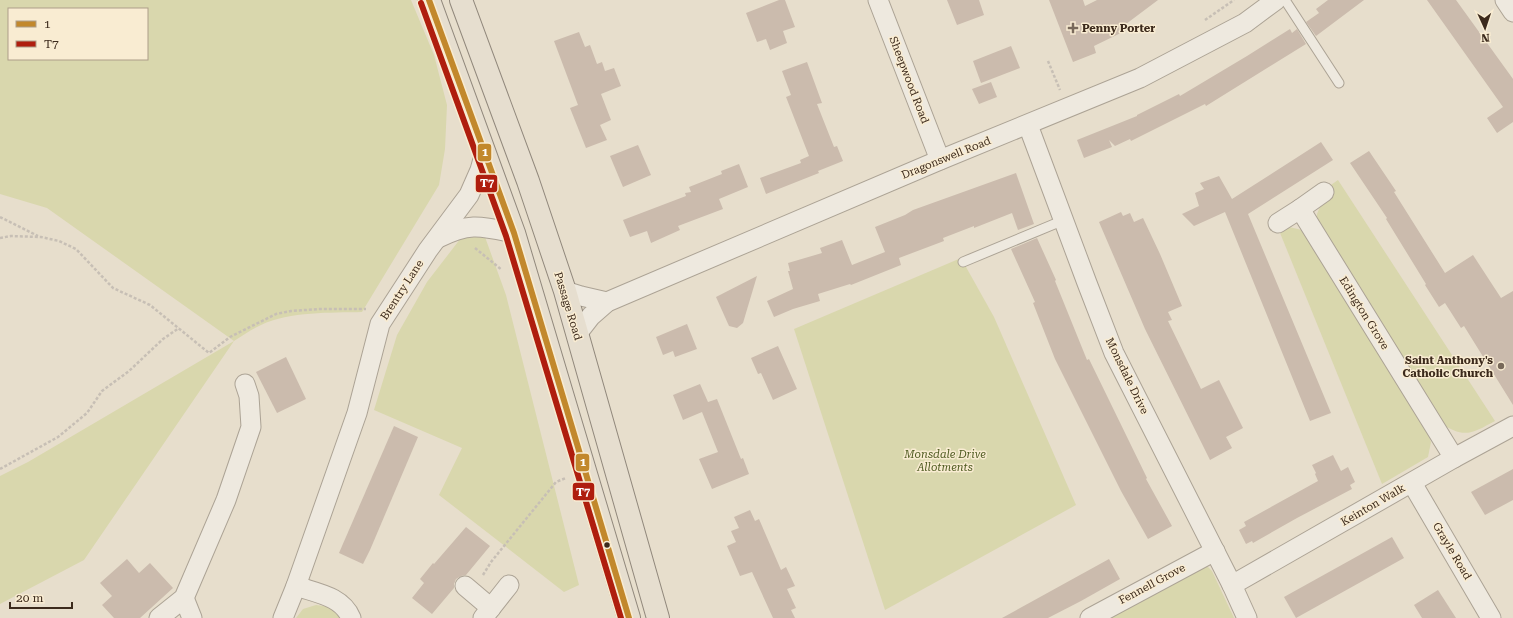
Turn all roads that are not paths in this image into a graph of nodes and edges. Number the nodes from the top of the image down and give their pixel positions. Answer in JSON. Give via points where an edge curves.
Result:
{"nodes":[{"id":1,"x":429,"y":0,"type":"edge"},
{"id":2,"x":462,"y":0,"type":"edge"},
{"id":3,"x":878,"y":0,"type":"edge"},
{"id":4,"x":1276,"y":0,"type":"edge"},
{"id":5,"x":1285,"y":0,"type":"edge"},
{"id":6,"x":1338,"y":83,"type":"dead end"},
{"id":7,"x":1028,"y":125,"type":"junction"},
{"id":8,"x":485,"y":152,"type":"junction"},
{"id":9,"x":940,"y":160,"type":"junction"},
{"id":10,"x":1324,"y":192,"type":"dead end"},
{"id":11,"x":1300,"y":209,"type":"junction"},
{"id":12,"x":1064,"y":220,"type":"junction"},
{"id":13,"x":1278,"y":223,"type":"dead end"},
{"id":14,"x":514,"y":233,"type":"junction"},
{"id":15,"x":438,"y":238,"type":"junction"},
{"id":16,"x":963,"y":262,"type":"dead end"},
{"id":17,"x":564,"y":291,"type":"junction"},
{"id":18,"x":607,"y":302,"type":"junction"},
{"id":19,"x":577,"y":334,"type":"junction"},
{"id":20,"x":245,"y":384,"type":"dead end"},
{"id":21,"x":1513,"y":426,"type":"edge"},
{"id":22,"x":1454,"y":458,"type":"junction"},
{"id":23,"x":1412,"y":483,"type":"junction"},
{"id":24,"x":1215,"y":550,"type":"junction"},
{"id":25,"x":509,"y":585,"type":"dead end"},
{"id":26,"x":1232,"y":585,"type":"junction"},
{"id":27,"x":296,"y":586,"type":"junction"},
{"id":28,"x":470,"y":590,"type":"road end"},
{"id":29,"x":184,"y":598,"type":"junction"},
{"id":30,"x":487,"y":613,"type":"edge"},
{"id":31,"x":159,"y":618,"type":"edge"},
{"id":32,"x":192,"y":618,"type":"edge"},
{"id":33,"x":283,"y":618,"type":"edge"},
{"id":34,"x":351,"y":618,"type":"edge"},
{"id":35,"x":629,"y":618,"type":"edge"},
{"id":36,"x":658,"y":618,"type":"edge"},
{"id":37,"x":1090,"y":618,"type":"edge"},
{"id":38,"x":1248,"y":618,"type":"edge"},
{"id":39,"x":1492,"y":618,"type":"edge"}],
"edges":[{"from":1,"to":8,"type":"main road"},
{"from":2,"to":17,"type":"main road","name":"Passage Road","via":[[528,181]]},
{"from":3,"to":9,"type":"street","name":"Sheepwood Road"},
{"from":4,"to":7,"type":"street","name":"Dragonswell Road","via":[[1245,23],[1140,78]]},
{"from":5,"to":6,"type":"lane"},
{"from":7,"to":9,"type":"street","name":"Dragonswell Road"},
{"from":7,"to":12,"type":"street","name":"Monsdale Drive"},
{"from":8,"to":14,"type":"main road"},
{"from":8,"to":15,"type":"street","name":"Brentry Lane","via":[[470,195]]},
{"from":9,"to":18,"type":"street","name":"Dragonswell Road"},
{"from":10,"to":11,"type":"street"},
{"from":11,"to":13,"type":"street"},
{"from":11,"to":22,"type":"street","name":"Edington Grove"},
{"from":12,"to":16,"type":"lane"},
{"from":12,"to":24,"type":"street","name":"Monsdale Drive","via":[[1114,353]]},
{"from":14,"to":15,"type":"street","name":"Brentry Lane","via":[[485,227],[470,227],[455,230]]},
{"from":14,"to":35,"type":"main road"},
{"from":15,"to":27,"type":"street","name":"Brentry Lane","via":[[380,324],[357,413]]},
{"from":17,"to":18,"type":"street"},
{"from":17,"to":19,"type":"main road","name":"Passage Road"},
{"from":18,"to":19,"type":"street","name":"Dragonswell Road","via":[[590,316]]},
{"from":19,"to":36,"type":"main road","name":"Passage Road"},
{"from":20,"to":29,"type":"street","via":[[249,396],[251,427],[226,500]]},
{"from":21,"to":22,"type":"street","name":"Keinton Walk"},
{"from":22,"to":23,"type":"street","name":"Keinton Walk"},
{"from":23,"to":26,"type":"street","name":"Keinton Walk"},
{"from":23,"to":39,"type":"street","name":"Grayle Road"},
{"from":24,"to":26,"type":"street","name":"Monsdale Drive"},
{"from":24,"to":37,"type":"street","name":"Fennell Grove"},
{"from":25,"to":30,"type":"street"},
{"from":26,"to":38,"type":"street","name":"Monsdale Drive"},
{"from":27,"to":33,"type":"street","name":"Brentry Lane"},
{"from":27,"to":34,"type":"street","via":[[340,602],[348,610]]},
{"from":28,"to":30,"type":"street"},
{"from":29,"to":31,"type":"street"},
{"from":29,"to":32,"type":"street"}]}
